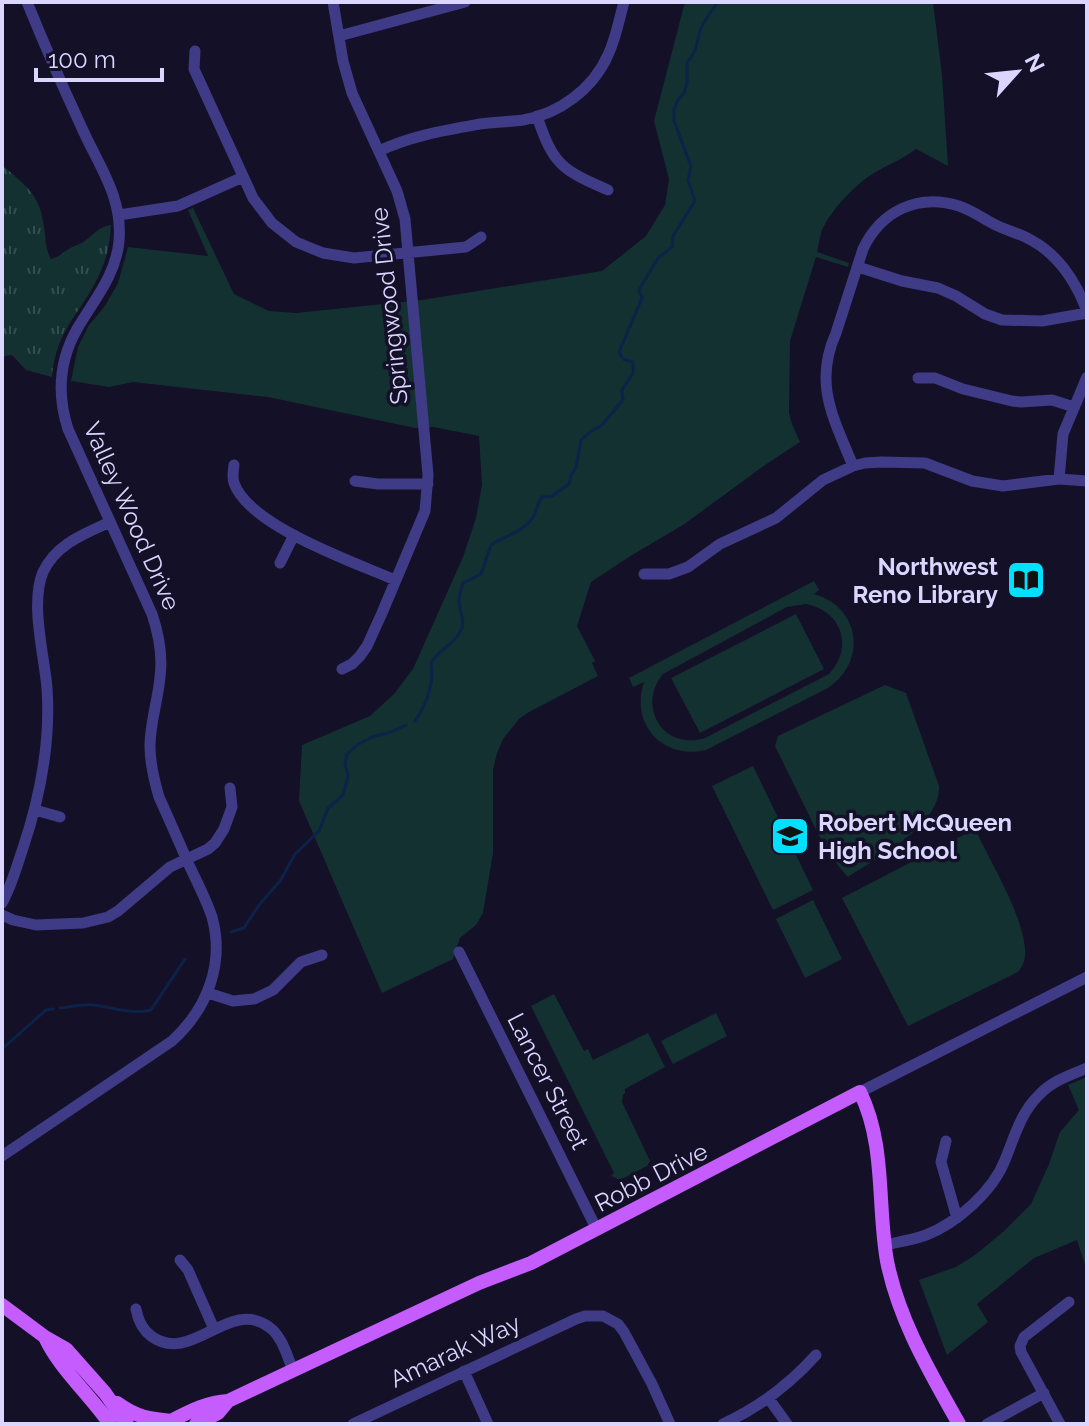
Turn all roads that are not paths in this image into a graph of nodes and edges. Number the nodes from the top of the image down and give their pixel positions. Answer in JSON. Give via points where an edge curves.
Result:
{"nodes":[{"id":1,"x":27,"y":2,"type":"edge"},
{"id":2,"x":333,"y":2,"type":"edge"},
{"id":3,"x":465,"y":2,"type":"edge"},
{"id":4,"x":624,"y":2,"type":"edge"},
{"id":5,"x":339,"y":36,"type":"junction"},
{"id":6,"x":195,"y":51,"type":"dead end"},
{"id":7,"x":537,"y":116,"type":"junction"},
{"id":8,"x":379,"y":151,"type":"junction"},
{"id":9,"x":243,"y":177,"type":"junction"},
{"id":10,"x":608,"y":190,"type":"dead end"},
{"id":11,"x":119,"y":215,"type":"junction"},
{"id":12,"x":481,"y":237,"type":"dead end"},
{"id":13,"x":408,"y":253,"type":"junction"},
{"id":14,"x":858,"y":267,"type":"junction"},
{"id":15,"x":1087,"y":312,"type":"edge"},
{"id":16,"x":1087,"y":377,"type":"edge"},
{"id":17,"x":918,"y":378,"type":"dead end"},
{"id":18,"x":1074,"y":407,"type":"junction"},
{"id":19,"x":234,"y":465,"type":"dead end"},
{"id":20,"x":853,"y":466,"type":"junction"},
{"id":21,"x":1059,"y":479,"type":"junction"},
{"id":22,"x":355,"y":481,"type":"dead end"},
{"id":23,"x":1087,"y":481,"type":"edge"},
{"id":24,"x":428,"y":484,"type":"junction"},
{"id":25,"x":110,"y":522,"type":"junction"},
{"id":26,"x":294,"y":535,"type":"junction"},
{"id":27,"x":280,"y":563,"type":"dead end"},
{"id":28,"x":644,"y":574,"type":"dead end"},
{"id":29,"x":395,"y":580,"type":"junction"},
{"id":30,"x":342,"y":669,"type":"dead end"},
{"id":31,"x":230,"y":788,"type":"dead end"},
{"id":32,"x":35,"y":810,"type":"junction"},
{"id":33,"x":60,"y":817,"type":"dead end"},
{"id":34,"x":187,"y":859,"type":"junction"},
{"id":35,"x":2,"y":903,"type":"edge"},
{"id":36,"x":2,"y":915,"type":"edge"},
{"id":37,"x":459,"y":952,"type":"dead end"},
{"id":38,"x":322,"y":955,"type":"dead end"},
{"id":39,"x":1087,"y":977,"type":"edge"},
{"id":40,"x":208,"y":993,"type":"junction"},
{"id":41,"x":1087,"y":1068,"type":"edge"},
{"id":42,"x":860,"y":1092,"type":"junction"},
{"id":43,"x":946,"y":1141,"type":"dead end"},
{"id":44,"x":2,"y":1156,"type":"edge"},
{"id":45,"x":957,"y":1218,"type":"junction"},
{"id":46,"x":597,"y":1230,"type":"junction"},
{"id":47,"x":884,"y":1245,"type":"junction"},
{"id":48,"x":180,"y":1260,"type":"dead end"},
{"id":49,"x":1069,"y":1302,"type":"dead end"},
{"id":50,"x":2,"y":1305,"type":"edge"},
{"id":51,"x":136,"y":1309,"type":"dead end"},
{"id":52,"x":214,"y":1329,"type":"junction"},
{"id":53,"x":45,"y":1337,"type":"junction"},
{"id":54,"x":816,"y":1355,"type":"dead end"},
{"id":55,"x":63,"y":1366,"type":"junction"},
{"id":56,"x":293,"y":1370,"type":"junction"},
{"id":57,"x":464,"y":1371,"type":"junction"},
{"id":58,"x":1044,"y":1393,"type":"junction"},
{"id":59,"x":107,"y":1395,"type":"junction"},
{"id":60,"x":769,"y":1399,"type":"junction"},
{"id":61,"x":228,"y":1401,"type":"junction"},
{"id":62,"x":378,"y":1419,"type":"edge"},
{"id":63,"x":168,"y":1422,"type":"edge"},
{"id":64,"x":97,"y":1424,"type":"edge"},
{"id":65,"x":110,"y":1424,"type":"edge"},
{"id":66,"x":127,"y":1424,"type":"edge"},
{"id":67,"x":196,"y":1424,"type":"edge"},
{"id":68,"x":353,"y":1424,"type":"edge"},
{"id":69,"x":488,"y":1424,"type":"edge"},
{"id":70,"x":670,"y":1424,"type":"edge"},
{"id":71,"x":723,"y":1424,"type":"edge"},
{"id":72,"x":787,"y":1424,"type":"edge"},
{"id":73,"x":959,"y":1424,"type":"edge"},
{"id":74,"x":987,"y":1424,"type":"edge"},
{"id":75,"x":1060,"y":1424,"type":"edge"}],
"edges":[{"from":1,"to":11,"type":"street","name":"Valley Wood Drive","via":[[112,187]]},
{"from":2,"to":5,"type":"street","name":"Springwood Drive"},
{"from":3,"to":5,"type":"street"},
{"from":4,"to":7,"type":"street","via":[[600,70],[572,99]]},
{"from":5,"to":8,"type":"street","name":"Springwood Drive","via":[[352,93]]},
{"from":6,"to":9,"type":"street","via":[[194,69]]},
{"from":7,"to":8,"type":"street","via":[[403,140]]},
{"from":7,"to":10,"type":"street","via":[[559,163]]},
{"from":8,"to":13,"type":"street","name":"Springwood Drive","via":[[402,205]]},
{"from":9,"to":11,"type":"street","via":[[178,206]]},
{"from":9,"to":13,"type":"street","via":[[272,223],[309,248],[354,258]]},
{"from":11,"to":25,"type":"street","name":"Valley Wood Drive","via":[[112,271],[70,342],[61,387],[68,429]]},
{"from":12,"to":13,"type":"street","via":[[466,247]]},
{"from":13,"to":24,"type":"street","name":"Springwood Drive"},
{"from":14,"to":15,"type":"street","via":[[938,288],[1002,320],[1042,321]]},
{"from":14,"to":15,"type":"street","via":[[869,237],[887,217],[912,204],[960,206],[1043,247],[1073,280]]},
{"from":14,"to":20,"type":"street","via":[[825,379],[828,404]]},
{"from":16,"to":18,"type":"street"},
{"from":17,"to":18,"type":"street","via":[[935,378],[1012,401],[1052,400]]},
{"from":18,"to":21,"type":"street","via":[[1060,448]]},
{"from":19,"to":26,"type":"street","via":[[234,484],[243,499]]},
{"from":20,"to":21,"type":"street","via":[[925,463],[1003,486]]},
{"from":20,"to":28,"type":"street","via":[[823,480],[776,518],[720,544],[688,567]]},
{"from":21,"to":23,"type":"street"},
{"from":22,"to":24,"type":"street"},
{"from":24,"to":29,"type":"street","name":"Springwood Drive","via":[[425,511]]},
{"from":25,"to":32,"type":"street","via":[[62,547],[39,585],[48,714]]},
{"from":25,"to":34,"type":"street","name":"Valley Wood Drive","via":[[157,629],[161,661],[151,764],[159,797]]},
{"from":26,"to":27,"type":"street"},
{"from":26,"to":29,"type":"street"},
{"from":29,"to":30,"type":"street","name":"Springwood Drive","via":[[367,646]]},
{"from":31,"to":34,"type":"street","via":[[232,807],[221,837]]},
{"from":32,"to":33,"type":"street"},
{"from":32,"to":35,"type":"street"},
{"from":34,"to":36,"type":"street","via":[[165,870],[118,911],[96,921],[36,925]]},
{"from":34,"to":40,"type":"street","name":"Valley Wood Drive","via":[[215,931],[216,963]]},
{"from":37,"to":46,"type":"street","name":"Lancer Street"},
{"from":38,"to":40,"type":"street","via":[[301,962],[273,990],[254,999],[233,1001]]},
{"from":39,"to":42,"type":"street","name":"Robb Drive"},
{"from":40,"to":44,"type":"street","name":"Valley Wood Drive","via":[[172,1041]]},
{"from":41,"to":45,"type":"street","via":[[1056,1081],[1036,1097],[995,1181]]},
{"from":42,"to":46,"type":"main road","name":"Robb Drive"},
{"from":42,"to":47,"type":"main road","via":[[876,1139]]},
{"from":43,"to":45,"type":"street","via":[[941,1162]]},
{"from":45,"to":47,"type":"street","via":[[922,1237]]},
{"from":46,"to":56,"type":"main road","name":"Robb Drive"},
{"from":47,"to":73,"type":"main road","via":[[904,1319]]},
{"from":48,"to":52,"type":"street"},
{"from":49,"to":58,"type":"street","via":[[1021,1341],[1021,1352]]},
{"from":50,"to":53,"type":"main road"},
{"from":51,"to":52,"type":"street","via":[[145,1330],[163,1343],[187,1342]]},
{"from":52,"to":56,"type":"street","via":[[244,1319],[264,1324],[277,1335]]},
{"from":53,"to":55,"type":"main road"},
{"from":53,"to":59,"type":"main road","via":[[66,1349]]},
{"from":54,"to":60,"type":"street"},
{"from":55,"to":64,"type":"main road"},
{"from":55,"to":65,"type":"main road"},
{"from":56,"to":61,"type":"main road","name":"Robb Drive"},
{"from":57,"to":62,"type":"street","name":"Amarak Way"},
{"from":57,"to":69,"type":"street"},
{"from":57,"to":70,"type":"street","name":"Amarak Way","via":[[576,1319],[603,1316],[624,1332]]},
{"from":58,"to":74,"type":"street"},
{"from":58,"to":75,"type":"street"},
{"from":59,"to":63,"type":"main road","via":[[133,1414]]},
{"from":59,"to":66,"type":"main road"},
{"from":60,"to":71,"type":"street"},
{"from":60,"to":72,"type":"street"},
{"from":61,"to":63,"type":"main road","name":"Robb Drive"},
{"from":61,"to":67,"type":"main road","name":"Robb Drive"},
{"from":62,"to":68,"type":"street","name":"Amarak Way"}]}
